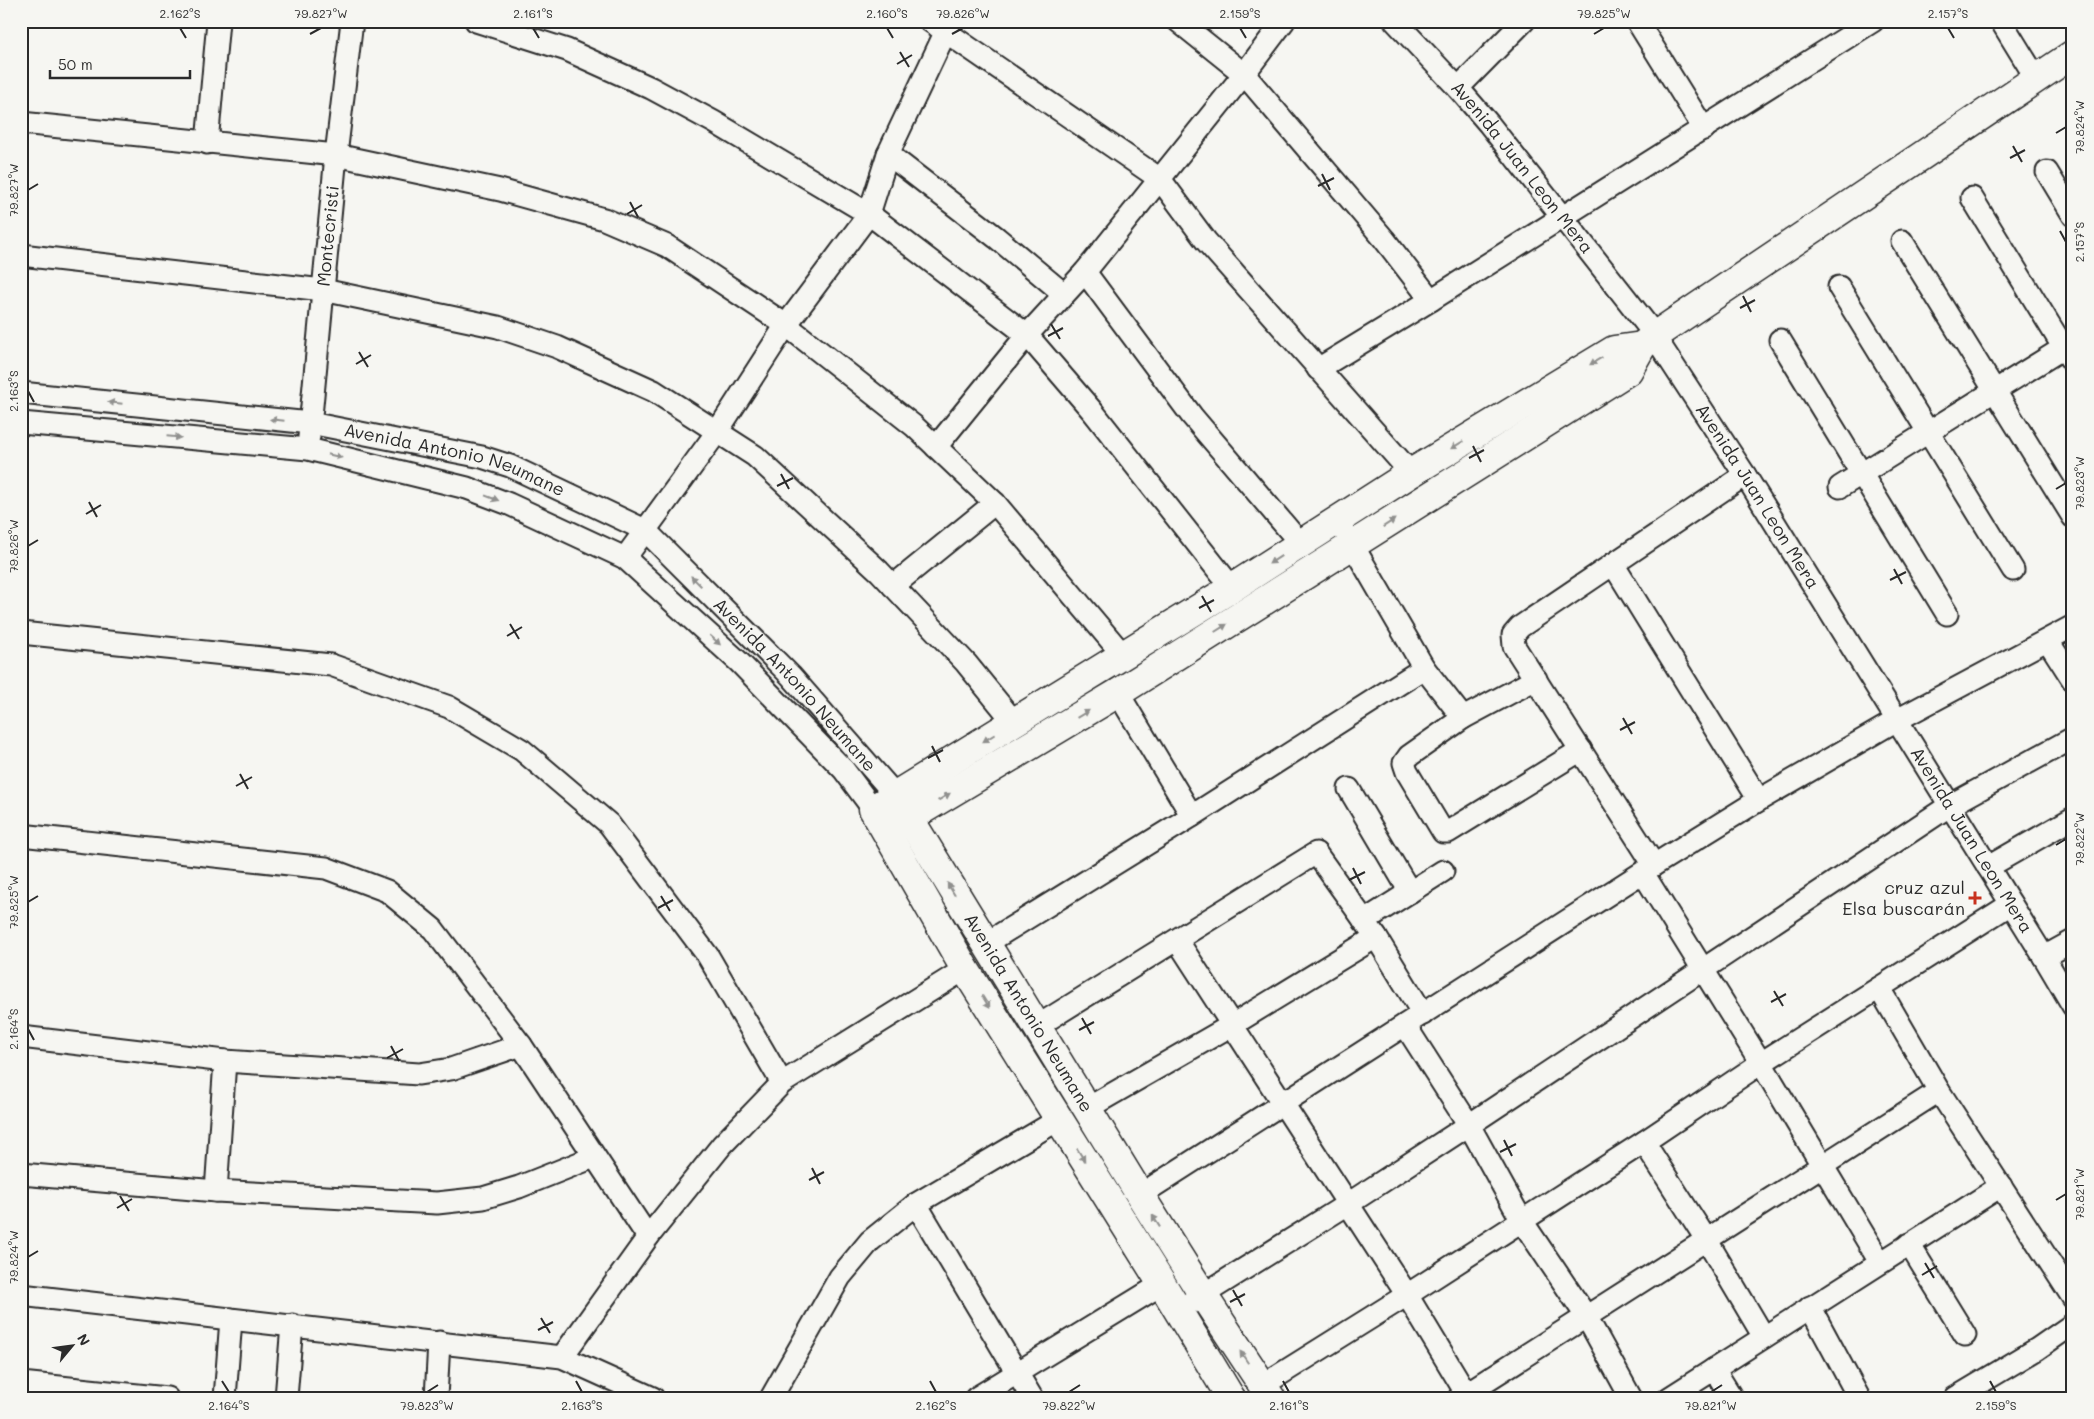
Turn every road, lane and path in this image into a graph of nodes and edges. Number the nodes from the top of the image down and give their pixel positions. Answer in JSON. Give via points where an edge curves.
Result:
{"nodes":[{"id":1,"x":218,"y":21,"type":"edge"},
{"id":2,"x":352,"y":21,"type":"edge"},
{"id":3,"x":476,"y":21,"type":"edge"},
{"id":4,"x":1178,"y":21,"type":"edge"},
{"id":5,"x":1284,"y":21,"type":"edge"},
{"id":6,"x":1395,"y":21,"type":"edge"},
{"id":7,"x":1524,"y":21,"type":"edge"},
{"id":8,"x":1637,"y":21,"type":"edge"},
{"id":9,"x":1873,"y":21,"type":"edge"},
{"id":10,"x":2001,"y":21,"type":"edge"},
{"id":11,"x":938,"y":26,"type":"edge"},
{"id":12,"x":2073,"y":54,"type":"edge"},
{"id":13,"x":1244,"y":74,"type":"junction"},
{"id":14,"x":2036,"y":78,"type":"junction"},
{"id":15,"x":1458,"y":88,"type":"junction"},
{"id":16,"x":21,"y":123,"type":"edge"},
{"id":17,"x":1704,"y":129,"type":"junction"},
{"id":18,"x":207,"y":143,"type":"junction"},
{"id":19,"x":888,"y":154,"type":"junction"},
{"id":20,"x":336,"y":155,"type":"junction"},
{"id":21,"x":2046,"y":172,"type":"dead end"},
{"id":22,"x":1160,"y":179,"type":"junction"},
{"id":23,"x":1972,"y":198,"type":"dead end"},
{"id":24,"x":869,"y":214,"type":"junction"},
{"id":25,"x":2073,"y":215,"type":"edge"},
{"id":26,"x":1561,"y":217,"type":"junction"},
{"id":27,"x":1902,"y":241,"type":"dead end"},
{"id":28,"x":21,"y":255,"type":"edge"},
{"id":29,"x":1085,"y":272,"type":"junction"},
{"id":30,"x":1839,"y":287,"type":"dead end"},
{"id":31,"x":323,"y":290,"type":"junction"},
{"id":32,"x":1064,"y":294,"type":"junction"},
{"id":33,"x":1431,"y":300,"type":"junction"},
{"id":34,"x":786,"y":325,"type":"junction"},
{"id":35,"x":1027,"y":335,"type":"junction"},
{"id":36,"x":1780,"y":340,"type":"dead end"},
{"id":37,"x":1648,"y":341,"type":"junction"},
{"id":38,"x":2070,"y":351,"type":"edge"},
{"id":39,"x":1318,"y":369,"type":"junction"},
{"id":40,"x":1994,"y":391,"type":"junction"},
{"id":41,"x":21,"y":393,"type":"edge"},
{"id":42,"x":21,"y":423,"type":"edge"},
{"id":43,"x":310,"y":423,"type":"junction"},
{"id":44,"x":1929,"y":431,"type":"junction"},
{"id":45,"x":717,"y":432,"type":"junction"},
{"id":46,"x":936,"y":447,"type":"junction"},
{"id":47,"x":308,"y":449,"type":"junction"},
{"id":48,"x":1411,"y":473,"type":"junction"},
{"id":49,"x":1862,"y":473,"type":"junction"},
{"id":50,"x":1745,"y":475,"type":"junction"},
{"id":51,"x":1840,"y":487,"type":"dead end"},
{"id":52,"x":995,"y":503,"type":"junction"},
{"id":53,"x":2073,"y":517,"type":"edge"},
{"id":54,"x":1338,"y":520,"type":"junction"},
{"id":55,"x":645,"y":530,"type":"junction"},
{"id":56,"x":1300,"y":543,"type":"junction"},
{"id":57,"x":1353,"y":546,"type":"junction"},
{"id":58,"x":625,"y":558,"type":"junction"},
{"id":59,"x":1613,"y":564,"type":"junction"},
{"id":60,"x":2013,"y":570,"type":"dead end"},
{"id":61,"x":892,"y":586,"type":"junction"},
{"id":62,"x":1232,"y":588,"type":"junction"},
{"id":63,"x":1947,"y":614,"type":"dead end"},
{"id":64,"x":2073,"y":626,"type":"edge"},
{"id":65,"x":21,"y":633,"type":"edge"},
{"id":66,"x":2048,"y":641,"type":"junction"},
{"id":67,"x":1123,"y":655,"type":"junction"},
{"id":68,"x":1424,"y":668,"type":"junction"},
{"id":69,"x":1536,"y":679,"type":"junction"},
{"id":70,"x":2073,"y":680,"type":"edge"},
{"id":71,"x":1118,"y":693,"type":"junction"},
{"id":72,"x":1463,"y":718,"type":"junction"},
{"id":73,"x":1896,"y":720,"type":"junction"},
{"id":74,"x":1014,"y":722,"type":"junction"},
{"id":75,"x":2073,"y":738,"type":"edge"},
{"id":76,"x":1581,"y":750,"type":"junction"},
{"id":77,"x":1349,"y":789,"type":"dead end"},
{"id":78,"x":1759,"y":800,"type":"junction"},
{"id":79,"x":1949,"y":806,"type":"junction"},
{"id":80,"x":891,"y":814,"type":"junction"},
{"id":81,"x":1192,"y":816,"type":"junction"},
{"id":82,"x":2073,"y":818,"type":"edge"},
{"id":83,"x":21,"y":835,"type":"edge"},
{"id":84,"x":1988,"y":867,"type":"junction"},
{"id":85,"x":1649,"y":869,"type":"junction"},
{"id":86,"x":1443,"y":871,"type":"dead end"},
{"id":87,"x":1410,"y":892,"type":"junction"},
{"id":88,"x":2011,"y":904,"type":"junction"},
{"id":89,"x":1370,"y":929,"type":"junction"},
{"id":90,"x":1177,"y":940,"type":"junction"},
{"id":91,"x":2073,"y":941,"type":"edge"},
{"id":92,"x":985,"y":944,"type":"junction"},
{"id":93,"x":2044,"y":957,"type":"junction"},
{"id":94,"x":965,"y":969,"type":"junction"},
{"id":95,"x":1703,"y":969,"type":"junction"},
{"id":96,"x":1880,"y":988,"type":"junction"},
{"id":97,"x":2073,"y":1006,"type":"edge"},
{"id":98,"x":1423,"y":1014,"type":"junction"},
{"id":99,"x":1232,"y":1025,"type":"junction"},
{"id":100,"x":1405,"y":1025,"type":"junction"},
{"id":101,"x":1036,"y":1027,"type":"junction"},
{"id":102,"x":21,"y":1037,"type":"edge"},
{"id":103,"x":521,"y":1045,"type":"junction"},
{"id":104,"x":225,"y":1061,"type":"junction"},
{"id":105,"x":1761,"y":1063,"type":"junction"},
{"id":106,"x":782,"y":1083,"type":"junction"},
{"id":107,"x":1939,"y":1091,"type":"junction"},
{"id":108,"x":1283,"y":1103,"type":"junction"},
{"id":109,"x":1086,"y":1109,"type":"junction"},
{"id":110,"x":1058,"y":1120,"type":"junction"},
{"id":111,"x":1469,"y":1125,"type":"junction"},
{"id":112,"x":1644,"y":1142,"type":"junction"},
{"id":113,"x":594,"y":1156,"type":"junction"},
{"id":114,"x":1822,"y":1166,"type":"junction"},
{"id":115,"x":21,"y":1174,"type":"edge"},
{"id":116,"x":2001,"y":1186,"type":"junction"},
{"id":117,"x":216,"y":1191,"type":"junction"},
{"id":118,"x":1140,"y":1195,"type":"junction"},
{"id":119,"x":916,"y":1204,"type":"junction"},
{"id":120,"x":1348,"y":1204,"type":"junction"},
{"id":121,"x":1522,"y":1221,"type":"junction"},
{"id":122,"x":648,"y":1237,"type":"junction"},
{"id":123,"x":1706,"y":1240,"type":"junction"},
{"id":124,"x":1910,"y":1244,"type":"junction"},
{"id":125,"x":1880,"y":1262,"type":"junction"},
{"id":126,"x":1162,"y":1284,"type":"junction"},
{"id":127,"x":21,"y":1295,"type":"edge"},
{"id":128,"x":1203,"y":1295,"type":"junction"},
{"id":129,"x":1407,"y":1295,"type":"junction"},
{"id":130,"x":2073,"y":1298,"type":"edge"},
{"id":131,"x":1810,"y":1307,"type":"junction"},
{"id":132,"x":1177,"y":1311,"type":"junction"},
{"id":133,"x":1586,"y":1316,"type":"junction"},
{"id":134,"x":231,"y":1319,"type":"junction"},
{"id":135,"x":2073,"y":1324,"type":"edge"},
{"id":136,"x":292,"y":1326,"type":"junction"},
{"id":137,"x":1965,"y":1335,"type":"dead end"},
{"id":138,"x":1764,"y":1337,"type":"junction"},
{"id":139,"x":439,"y":1342,"type":"junction"},
{"id":140,"x":562,"y":1357,"type":"junction"},
{"id":141,"x":1714,"y":1369,"type":"junction"},
{"id":142,"x":1016,"y":1372,"type":"junction"},
{"id":143,"x":21,"y":1384,"type":"edge"},
{"id":144,"x":624,"y":1391,"type":"edge"},
{"id":145,"x":1267,"y":1391,"type":"edge"},
{"id":146,"x":1465,"y":1396,"type":"edge"},
{"id":147,"x":1227,"y":1397,"type":"edge"},
{"id":148,"x":167,"y":1398,"type":"edge"},
{"id":149,"x":225,"y":1398,"type":"edge"},
{"id":150,"x":286,"y":1398,"type":"edge"},
{"id":151,"x":436,"y":1398,"type":"edge"},
{"id":152,"x":653,"y":1398,"type":"edge"},
{"id":153,"x":771,"y":1398,"type":"edge"},
{"id":154,"x":976,"y":1398,"type":"edge"},
{"id":155,"x":1032,"y":1398,"type":"edge"},
{"id":156,"x":1631,"y":1398,"type":"edge"},
{"id":157,"x":1669,"y":1398,"type":"edge"},
{"id":158,"x":1732,"y":1398,"type":"edge"},
{"id":159,"x":1859,"y":1398,"type":"edge"},
{"id":160,"x":1955,"y":1398,"type":"edge"}],
"edges":[{"from":1,"to":18,"type":"street"},
{"from":2,"to":20,"type":"street","name":"Montecristi"},
{"from":3,"to":24,"type":"street","via":[[567,50],[651,88]]},
{"from":4,"to":13,"type":"street"},
{"from":5,"to":13,"type":"street"},
{"from":6,"to":15,"type":"street","name":"Avenida Juan Leon Mera"},
{"from":7,"to":15,"type":"street"},
{"from":8,"to":17,"type":"street"},
{"from":9,"to":17,"type":"street"},
{"from":10,"to":14,"type":"street"},
{"from":11,"to":19,"type":"street"},
{"from":11,"to":22,"type":"street"},
{"from":12,"to":14,"type":"street"},
{"from":13,"to":22,"type":"street"},
{"from":13,"to":33,"type":"street","via":[[1378,231]]},
{"from":14,"to":37,"type":"street"},
{"from":15,"to":26,"type":"street","name":"Avenida Juan Leon Mera"},
{"from":16,"to":18,"type":"street"},
{"from":17,"to":26,"type":"street"},
{"from":18,"to":20,"type":"street"},
{"from":19,"to":24,"type":"street"},
{"from":19,"to":32,"type":"street"},
{"from":20,"to":31,"type":"street","name":"Montecristi"},
{"from":20,"to":34,"type":"street","via":[[500,190],[604,219],[667,246]]},
{"from":21,"to":25,"type":"street"},
{"from":22,"to":29,"type":"street"},
{"from":22,"to":39,"type":"street","via":[[1206,241]]},
{"from":23,"to":38,"type":"street"},
{"from":24,"to":34,"type":"street"},
{"from":24,"to":35,"type":"street"},
{"from":26,"to":33,"type":"street"},
{"from":26,"to":37,"type":"street","name":"Avenida Juan Leon Mera"},
{"from":27,"to":40,"type":"street"},
{"from":28,"to":31,"type":"street"},
{"from":29,"to":32,"type":"street"},
{"from":29,"to":56,"type":"street","via":[[1192,416]]},
{"from":30,"to":44,"type":"street"},
{"from":31,"to":43,"type":"street","name":"Montecristi"},
{"from":31,"to":45,"type":"street","via":[[498,327],[557,346],[654,391]]},
{"from":32,"to":35,"type":"street"},
{"from":33,"to":39,"type":"street"},
{"from":34,"to":45,"type":"street"},
{"from":34,"to":46,"type":"street"},
{"from":35,"to":46,"type":"street"},
{"from":35,"to":62,"type":"street","via":[[1094,413]]},
{"from":36,"to":49,"type":"street"},
{"from":37,"to":48,"type":"street","one_way":true,"via":[[1614,350]]},
{"from":37,"to":50,"type":"street","name":"Avenida Juan Leon Mera"},
{"from":57,"to":37,"type":"street","one_way":true,"via":[[1628,371]]},
{"from":38,"to":40,"type":"street"},
{"from":39,"to":48,"type":"street"},
{"from":40,"to":44,"type":"street"},
{"from":40,"to":53,"type":"street"},
{"from":43,"to":41,"type":"street","name":"Avenida Antonio Neumane","one_way":true},
{"from":42,"to":47,"type":"street","name":"Avenida Antonio Neumane","one_way":true},
{"from":43,"to":47,"type":"street","name":"Montecristi"},
{"from":43,"to":55,"type":"street","name":"Avenida Antonio Neumane","via":[[482,457],[510,466]]},
{"from":44,"to":49,"type":"street"},
{"from":44,"to":60,"type":"street"},
{"from":45,"to":55,"type":"street"},
{"from":45,"to":61,"type":"street","via":[[755,456]]},
{"from":46,"to":52,"type":"street"},
{"from":47,"to":58,"type":"street","name":"Avenida Antonio Neumane","one_way":true,"via":[[468,488]]},
{"from":48,"to":54,"type":"street"},
{"from":49,"to":51,"type":"street"},
{"from":49,"to":63,"type":"street"},
{"from":50,"to":59,"type":"street"},
{"from":50,"to":73,"type":"street","name":"Avenida Juan Leon Mera"},
{"from":52,"to":61,"type":"street"},
{"from":52,"to":67,"type":"street"},
{"from":54,"to":56,"type":"street"},
{"from":54,"to":57,"type":"street"},
{"from":55,"to":58,"type":"street"},
{"from":80,"to":55,"type":"street","name":"Avenida Antonio Neumane","one_way":true,"via":[[791,676]]},
{"from":56,"to":62,"type":"street","one_way":true},
{"from":57,"to":68,"type":"street"},
{"from":71,"to":57,"type":"street","one_way":true},
{"from":58,"to":80,"type":"street","name":"Avenida Antonio Neumane","one_way":true,"via":[[740,662]]},
{"from":59,"to":69,"type":"street","via":[[1520,626],[1513,636],[1514,646]]},
{"from":59,"to":78,"type":"street"},
{"from":61,"to":74,"type":"street","via":[[966,663]]},
{"from":62,"to":67,"type":"street"},
{"from":64,"to":66,"type":"street"},
{"from":65,"to":106,"type":"street","via":[[331,665],[449,707],[522,750],[608,824],[708,956]]},
{"from":66,"to":70,"type":"street"},
{"from":66,"to":73,"type":"street"},
{"from":67,"to":74,"type":"street"},
{"from":68,"to":72,"type":"street"},
{"from":68,"to":81,"type":"street"},
{"from":69,"to":72,"type":"street"},
{"from":69,"to":76,"type":"street"},
{"from":80,"to":71,"type":"street","one_way":true},
{"from":71,"to":81,"type":"street"},
{"from":72,"to":76,"type":"street","via":[[1408,756],[1404,763],[1443,832],[1448,832]]},
{"from":73,"to":78,"type":"street"},
{"from":73,"to":79,"type":"street","name":"Avenida Juan Leon Mera"},
{"from":74,"to":80,"type":"street","one_way":true},
{"from":75,"to":79,"type":"street"},
{"from":76,"to":85,"type":"street"},
{"from":77,"to":87,"type":"street"},
{"from":78,"to":85,"type":"street"},
{"from":79,"to":84,"type":"street","name":"Avenida Juan Leon Mera"},
{"from":79,"to":95,"type":"street"},
{"from":92,"to":80,"type":"street","name":"Avenida Antonio Neumane","one_way":true},
{"from":80,"to":94,"type":"street","name":"Avenida Antonio Neumane"},
{"from":81,"to":92,"type":"street"},
{"from":82,"to":84,"type":"street"},
{"from":83,"to":103,"type":"street","via":[[326,868],[387,891],[433,929]]},
{"from":84,"to":88,"type":"street","name":"Avenida Juan Leon Mera"},
{"from":85,"to":95,"type":"street"},
{"from":85,"to":98,"type":"street"},
{"from":86,"to":87,"type":"street"},
{"from":87,"to":89,"type":"street"},
{"from":88,"to":93,"type":"street","name":"Avenida Juan Leon Mera"},
{"from":88,"to":96,"type":"street"},
{"from":89,"to":90,"type":"street","via":[[1316,853]]},
{"from":89,"to":98,"type":"street"},
{"from":89,"to":99,"type":"street"},
{"from":90,"to":99,"type":"street"},
{"from":90,"to":101,"type":"street"},
{"from":91,"to":93,"type":"street"},
{"from":92,"to":101,"type":"street","name":"Avenida Antonio Neumane"},
{"from":93,"to":97,"type":"street","name":"Avenida Juan Leon Mera"},
{"from":94,"to":106,"type":"street"},
{"from":94,"to":110,"type":"street","name":"Avenida Antonio Neumane","one_way":true},
{"from":95,"to":105,"type":"street"},
{"from":95,"to":111,"type":"street"},
{"from":96,"to":105,"type":"street"},
{"from":96,"to":107,"type":"street"},
{"from":98,"to":100,"type":"street"},
{"from":99,"to":108,"type":"street"},
{"from":99,"to":109,"type":"street"},
{"from":100,"to":108,"type":"street"},
{"from":100,"to":111,"type":"street"},
{"from":101,"to":109,"type":"street","name":"Avenida Antonio Neumane"},
{"from":102,"to":104,"type":"street"},
{"from":103,"to":104,"type":"street","via":[[450,1069],[419,1074]]},
{"from":103,"to":113,"type":"street"},
{"from":104,"to":117,"type":"street"},
{"from":105,"to":112,"type":"street"},
{"from":105,"to":114,"type":"street"},
{"from":106,"to":122,"type":"street","via":[[722,1145]]},
{"from":107,"to":114,"type":"street"},
{"from":107,"to":116,"type":"street"},
{"from":108,"to":118,"type":"street"},
{"from":108,"to":120,"type":"street"},
{"from":109,"to":118,"type":"street","name":"Avenida Antonio Neumane"},
{"from":110,"to":119,"type":"street"},
{"from":110,"to":126,"type":"street","name":"Avenida Antonio Neumane","one_way":true},
{"from":111,"to":120,"type":"street"},
{"from":111,"to":121,"type":"street"},
{"from":112,"to":121,"type":"street"},
{"from":112,"to":123,"type":"street"},
{"from":113,"to":117,"type":"street","via":[[510,1190],[482,1198],[438,1203]]},
{"from":113,"to":122,"type":"street"},
{"from":114,"to":123,"type":"street"},
{"from":114,"to":125,"type":"street"},
{"from":115,"to":117,"type":"street"},
{"from":116,"to":124,"type":"street"},
{"from":116,"to":130,"type":"street"},
{"from":128,"to":118,"type":"street","name":"Avenida Antonio Neumane","one_way":true},
{"from":119,"to":142,"type":"street"},
{"from":119,"to":153,"type":"street","via":[[870,1240],[840,1277]]},
{"from":120,"to":128,"type":"street"},
{"from":120,"to":129,"type":"street"},
{"from":121,"to":129,"type":"street"},
{"from":121,"to":133,"type":"street"},
{"from":122,"to":140,"type":"street"},
{"from":123,"to":133,"type":"street"},
{"from":123,"to":138,"type":"street"},
{"from":124,"to":125,"type":"street"},
{"from":124,"to":137,"type":"street"},
{"from":125,"to":131,"type":"street"},
{"from":126,"to":132,"type":"street","name":"Avenida Antonio Neumane"},
{"from":126,"to":142,"type":"street"},
{"from":127,"to":134,"type":"street"},
{"from":128,"to":132,"type":"street"},
{"from":145,"to":128,"type":"street","name":"Avenida Antonio Neumane","one_way":true},
{"from":129,"to":145,"type":"street"},
{"from":129,"to":146,"type":"street"},
{"from":131,"to":138,"type":"street"},
{"from":131,"to":159,"type":"street"},
{"from":132,"to":147,"type":"street","name":"Avenida Antonio Neumane"},
{"from":133,"to":146,"type":"street"},
{"from":133,"to":156,"type":"street"},
{"from":134,"to":136,"type":"street"},
{"from":134,"to":149,"type":"street"},
{"from":135,"to":160,"type":"street"},
{"from":136,"to":139,"type":"street"},
{"from":136,"to":150,"type":"street"},
{"from":138,"to":141,"type":"street"},
{"from":139,"to":140,"type":"street"},
{"from":139,"to":151,"type":"street"},
{"from":140,"to":144,"type":"street"},
{"from":141,"to":157,"type":"street"},
{"from":141,"to":158,"type":"street"},
{"from":142,"to":154,"type":"street"},
{"from":142,"to":155,"type":"street"},
{"from":143,"to":148,"type":"street"},
{"from":144,"to":152,"type":"street"}]}
